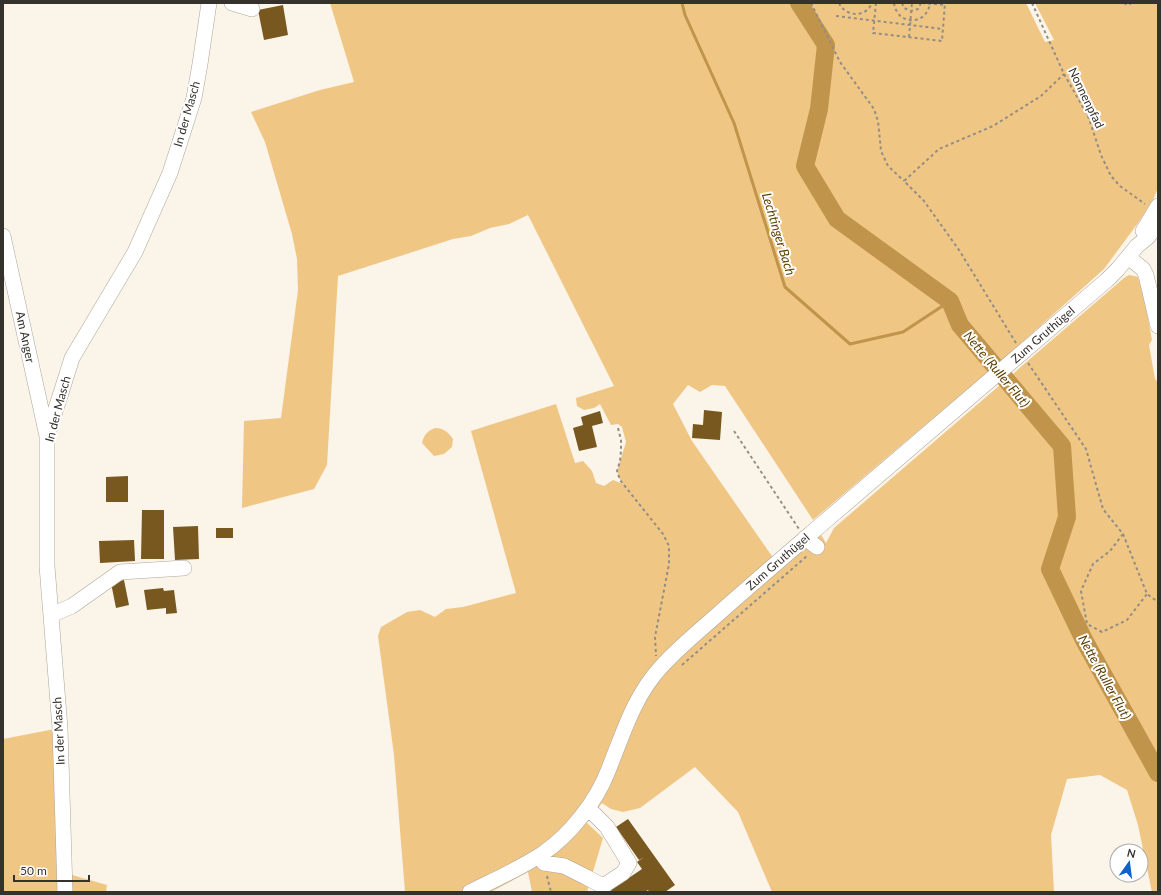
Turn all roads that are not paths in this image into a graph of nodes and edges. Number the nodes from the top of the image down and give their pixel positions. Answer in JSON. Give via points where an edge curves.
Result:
{"nodes":[{"id":1,"x":208,"y":3,"type":"edge"},
{"id":2,"x":232,"y":3,"type":"edge"},
{"id":3,"x":252,"y":9,"type":"dead end"},
{"id":4,"x":1152,"y":206,"type":"edge"},
{"id":5,"x":1158,"y":223,"type":"edge"},
{"id":6,"x":3,"y":236,"type":"edge"},
{"id":7,"x":1132,"y":252,"type":"junction"},
{"id":8,"x":1158,"y":326,"type":"edge"},
{"id":9,"x":47,"y":438,"type":"junction"},
{"id":10,"x":184,"y":568,"type":"dead end"},
{"id":11,"x":51,"y":615,"type":"junction"},
{"id":12,"x":588,"y":808,"type":"junction"},
{"id":13,"x":544,"y":863,"type":"road end"},
{"id":14,"x":65,"y":892,"type":"edge"},
{"id":15,"x":470,"y":892,"type":"edge"}],
"edges":[{"from":1,"to":9,"type":"street","name":"In der Masch","via":[[194,98],[170,173],[135,252],[72,358]]},
{"from":2,"to":3,"type":"street"},
{"from":4,"to":7,"type":"street"},
{"from":5,"to":7,"type":"street"},
{"from":6,"to":9,"type":"street","name":"Am Anger"},
{"from":7,"to":8,"type":"street","via":[[1146,275]]},
{"from":7,"to":12,"type":"street","name":"Zum Gruthügel","via":[[1107,280],[994,376],[811,543],[764,573],[661,667],[635,705],[608,773]]},
{"from":9,"to":11,"type":"street","name":"In der Masch","via":[[47,566]]},
{"from":10,"to":11,"type":"street","via":[[120,572],[72,606]]},
{"from":11,"to":14,"type":"street","name":"In der Masch","via":[[60,728]]},
{"from":12,"to":13,"type":"street","via":[[607,827],[629,863],[623,873],[603,886],[564,866]]},
{"from":12,"to":15,"type":"street","name":"Zum Gruthügel","via":[[581,818],[542,854]]}]}
